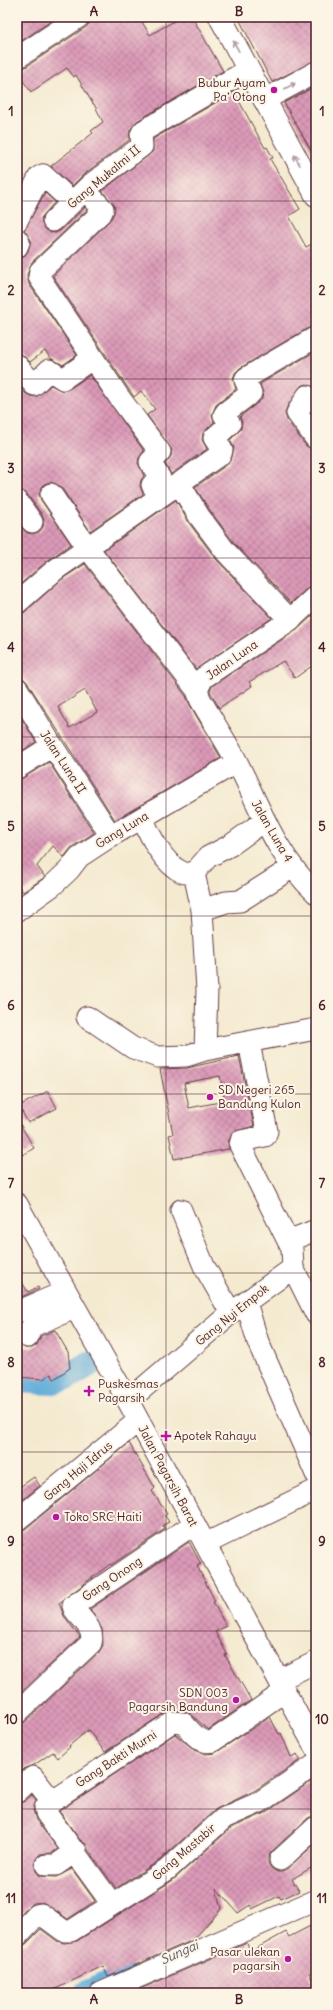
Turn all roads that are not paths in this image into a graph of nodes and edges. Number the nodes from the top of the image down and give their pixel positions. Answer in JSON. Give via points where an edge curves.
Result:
{"nodes":[{"id":1,"x":79,"y":17,"type":"edge"},
{"id":2,"x":220,"y":17,"type":"edge"},
{"id":3,"x":17,"y":58,"type":"edge"},
{"id":4,"x":248,"y":70,"type":"junction"},
{"id":5,"x":316,"y":72,"type":"edge"},
{"id":6,"x":264,"y":100,"type":"junction"},
{"id":7,"x":316,"y":195,"type":"edge"},
{"id":8,"x":78,"y":196,"type":"junction"},
{"id":9,"x":17,"y":221,"type":"edge"},
{"id":10,"x":53,"y":221,"type":"dead end"},
{"id":11,"x":17,"y":239,"type":"edge"},
{"id":12,"x":17,"y":248,"type":"edge"},
{"id":13,"x":316,"y":337,"type":"edge"},
{"id":14,"x":93,"y":358,"type":"junction"},
{"id":15,"x":17,"y":365,"type":"edge"},
{"id":16,"x":307,"y":396,"type":"dead end"},
{"id":17,"x":316,"y":439,"type":"edge"},
{"id":18,"x":179,"y":483,"type":"junction"},
{"id":19,"x":51,"y":494,"type":"dead end"},
{"id":20,"x":160,"y":496,"type":"junction"},
{"id":21,"x":17,"y":502,"type":"edge"},
{"id":22,"x":32,"y":522,"type":"dead end"},
{"id":23,"x":86,"y":547,"type":"junction"},
{"id":24,"x":316,"y":596,"type":"edge"},
{"id":25,"x":17,"y":603,"type":"edge"},
{"id":26,"x":290,"y":620,"type":"junction"},
{"id":27,"x":17,"y":688,"type":"edge"},
{"id":28,"x":197,"y":690,"type":"junction"},
{"id":29,"x":52,"y":746,"type":"junction"},
{"id":30,"x":237,"y":762,"type":"junction"},
{"id":31,"x":17,"y":768,"type":"edge"},
{"id":32,"x":142,"y":818,"type":"junction"},
{"id":33,"x":264,"y":821,"type":"junction"},
{"id":34,"x":111,"y":836,"type":"junction"},
{"id":35,"x":293,"y":867,"type":"junction"},
{"id":36,"x":194,"y":873,"type":"junction"},
{"id":37,"x":316,"y":893,"type":"edge"},
{"id":38,"x":20,"y":903,"type":"edge"},
{"id":39,"x":202,"y":910,"type":"junction"},
{"id":40,"x":88,"y":1017,"type":"dead end"},
{"id":41,"x":316,"y":1029,"type":"edge"},
{"id":42,"x":249,"y":1043,"type":"junction"},
{"id":43,"x":205,"y":1050,"type":"junction"},
{"id":44,"x":17,"y":1204,"type":"edge"},
{"id":45,"x":181,"y":1210,"type":"dead end"},
{"id":46,"x":316,"y":1230,"type":"edge"},
{"id":47,"x":288,"y":1241,"type":"junction"},
{"id":48,"x":293,"y":1268,"type":"junction"},
{"id":49,"x":71,"y":1300,"type":"junction"},
{"id":50,"x":239,"y":1307,"type":"junction"},
{"id":51,"x":17,"y":1312,"type":"edge"},
{"id":52,"x":316,"y":1314,"type":"edge"},
{"id":53,"x":28,"y":1337,"type":"dead end"},
{"id":54,"x":128,"y":1401,"type":"junction"},
{"id":55,"x":138,"y":1421,"type":"junction"},
{"id":56,"x":316,"y":1474,"type":"edge"},
{"id":57,"x":316,"y":1490,"type":"edge"},
{"id":58,"x":17,"y":1520,"type":"edge"},
{"id":59,"x":194,"y":1524,"type":"junction"},
{"id":60,"x":205,"y":1544,"type":"junction"},
{"id":61,"x":316,"y":1662,"type":"edge"},
{"id":62,"x":282,"y":1686,"type":"junction"},
{"id":63,"x":17,"y":1713,"type":"edge"},
{"id":64,"x":316,"y":1749,"type":"edge"},
{"id":65,"x":316,"y":1764,"type":"edge"},
{"id":66,"x":17,"y":1792,"type":"edge"},
{"id":67,"x":52,"y":1801,"type":"junction"},
{"id":68,"x":316,"y":1827,"type":"edge"},
{"id":69,"x":76,"y":1851,"type":"junction"},
{"id":70,"x":280,"y":1860,"type":"dead end"},
{"id":71,"x":46,"y":1864,"type":"dead end"},
{"id":72,"x":316,"y":1900,"type":"edge"},
{"id":73,"x":112,"y":1904,"type":"junction"},
{"id":74,"x":20,"y":1926,"type":"edge"},
{"id":75,"x":100,"y":1993,"type":"edge"}],
"edges":[{"from":1,"to":3,"type":"street"},
{"from":4,"to":2,"type":"main road","one_way":true},
{"from":4,"to":6,"type":"main road"},
{"from":4,"to":8,"type":"street","name":"Gang Mukalmi II","via":[[143,131],[142,146]]},
{"from":6,"to":5,"type":"street","one_way":true},
{"from":7,"to":6,"type":"main road","one_way":true},
{"from":8,"to":9,"type":"street","via":[[43,176],[40,177]]},
{"from":8,"to":10,"type":"street","name":"Gang Mukalmi II"},
{"from":8,"to":14,"type":"street","via":[[103,209],[102,212],[39,274]]},
{"from":11,"to":12,"type":"street"},
{"from":13,"to":18,"type":"street","via":[[246,378],[251,393],[224,413],[230,424],[214,439],[222,453]]},
{"from":14,"to":15,"type":"street","via":[[63,379],[49,370],[34,386]]},
{"from":14,"to":20,"type":"street","via":[[160,452],[150,462],[160,478],[152,485]]},
{"from":16,"to":17,"type":"street","via":[[297,413]]},
{"from":18,"to":20,"type":"street"},
{"from":18,"to":26,"type":"street","via":[[199,516],[226,552]]},
{"from":19,"to":23,"type":"street"},
{"from":20,"to":23,"type":"street"},
{"from":21,"to":22,"type":"street"},
{"from":23,"to":25,"type":"street","via":[[54,570]]},
{"from":23,"to":28,"type":"street"},
{"from":24,"to":26,"type":"street","name":"Jalan Luna"},
{"from":26,"to":28,"type":"street","name":"Jalan Luna","via":[[203,678]]},
{"from":27,"to":29,"type":"street","name":"Jalan Luna II"},
{"from":28,"to":30,"type":"street","name":"Jalan Luna"},
{"from":29,"to":31,"type":"street"},
{"from":29,"to":34,"type":"street","name":"Jalan Luna II"},
{"from":30,"to":32,"type":"street","name":"Gang Luna"},
{"from":30,"to":33,"type":"street","name":"Jalan Luna 4"},
{"from":32,"to":34,"type":"street","name":"Gang Luna"},
{"from":32,"to":36,"type":"street","via":[[164,857],[182,873]]},
{"from":33,"to":35,"type":"street","name":"Jalan Luna 4"},
{"from":33,"to":36,"type":"street","via":[[231,845],[208,857]]},
{"from":34,"to":38,"type":"street","name":"Gang Luna","via":[[79,857],[69,870]]},
{"from":35,"to":37,"type":"street","name":"Jalan Luna 4"},
{"from":35,"to":39,"type":"street","via":[[240,901],[226,902]]},
{"from":36,"to":39,"type":"street"},
{"from":39,"to":43,"type":"street","via":[[207,990]]},
{"from":40,"to":43,"type":"street","via":[[115,1037],[158,1057],[186,1056]]},
{"from":41,"to":42,"type":"street"},
{"from":42,"to":43,"type":"street"},
{"from":42,"to":47,"type":"street","via":[[267,1131],[264,1136],[241,1141],[240,1145]]},
{"from":44,"to":49,"type":"street","name":"Jalan Pagarsih Barat"},
{"from":45,"to":50,"type":"street","via":[[204,1266]]},
{"from":46,"to":47,"type":"street"},
{"from":47,"to":48,"type":"street","via":[[294,1256]]},
{"from":48,"to":50,"type":"street","name":"Gang Nyi Empok"},
{"from":48,"to":52,"type":"street"},
{"from":49,"to":51,"type":"street"},
{"from":49,"to":53,"type":"street","via":[[30,1329]]},
{"from":49,"to":54,"type":"street","name":"Jalan Pagarsih Barat"},
{"from":50,"to":54,"type":"street","name":"Gang Nyi Empok"},
{"from":50,"to":56,"type":"street","via":[[258,1342]]},
{"from":54,"to":55,"type":"street","name":"Jalan Pagarsih Barat"},
{"from":55,"to":58,"type":"street","name":"Gang Haji Idrus"},
{"from":55,"to":59,"type":"street","name":"Jalan Pagarsih Barat"},
{"from":57,"to":60,"type":"street"},
{"from":59,"to":60,"type":"street","name":"Jalan Pagarsih Barat"},
{"from":59,"to":63,"type":"street","name":"Gang Onong","via":[[73,1606],[92,1630],[91,1643]]},
{"from":60,"to":62,"type":"street","name":"Jalan Pagarsih Barat"},
{"from":61,"to":62,"type":"street"},
{"from":62,"to":64,"type":"street","name":"Jalan Pagarsih Barat"},
{"from":62,"to":67,"type":"street","name":"Gang Bakti Murni","via":[[213,1741],[202,1741],[183,1723],[172,1722]]},
{"from":65,"to":73,"type":"street","name":"Gang Mastabir","via":[[260,1802],[224,1818],[167,1870]]},
{"from":66,"to":67,"type":"street","via":[[33,1777]]},
{"from":67,"to":69,"type":"street","via":[[45,1808],[46,1813]]},
{"from":68,"to":70,"type":"street"},
{"from":69,"to":71,"type":"street","via":[[56,1865]]},
{"from":69,"to":73,"type":"street"},
{"from":72,"to":75,"type":"street"},
{"from":73,"to":74,"type":"street","name":"Gang Mastabir","via":[[69,1932],[41,1914]]}]}
